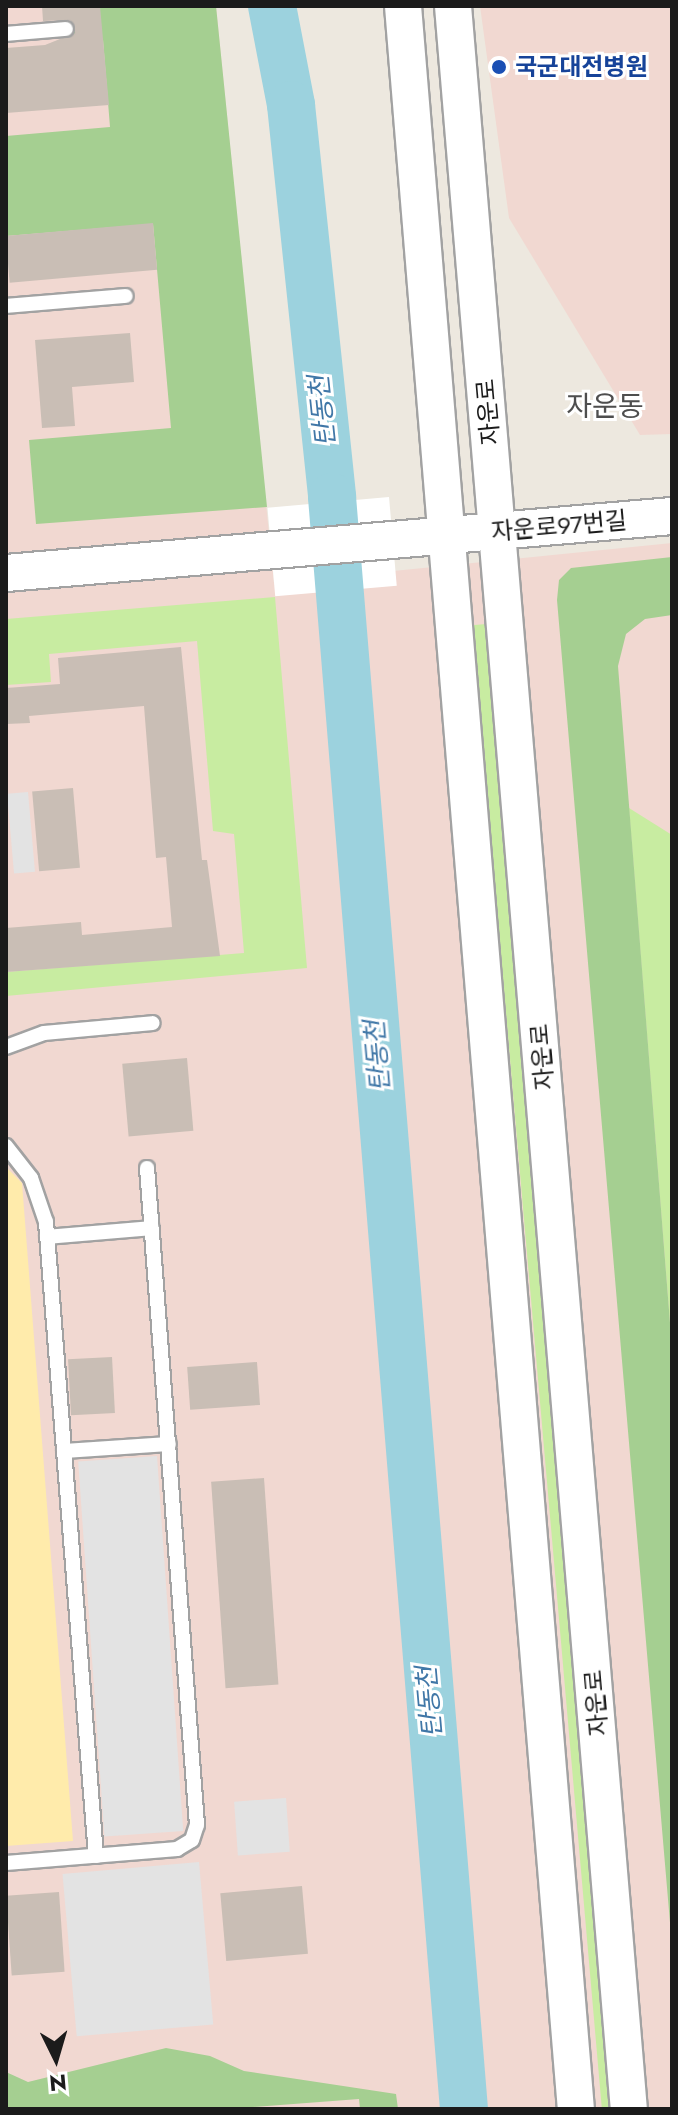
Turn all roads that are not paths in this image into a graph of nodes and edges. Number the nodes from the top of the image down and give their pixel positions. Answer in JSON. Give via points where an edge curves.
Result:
{"nodes":[{"id":1,"x":403,"y":6,"type":"edge"},
{"id":2,"x":453,"y":6,"type":"edge"},
{"id":3,"x":66,"y":29,"type":"dead end"},
{"id":4,"x":6,"y":34,"type":"edge"},
{"id":5,"x":126,"y":296,"type":"dead end"},
{"id":6,"x":6,"y":306,"type":"edge"},
{"id":7,"x":672,"y":516,"type":"edge"},
{"id":8,"x":498,"y":531,"type":"junction"},
{"id":9,"x":446,"y":535,"type":"junction"},
{"id":10,"x":6,"y":573,"type":"edge"},
{"id":11,"x":153,"y":1023,"type":"dead end"},
{"id":12,"x":6,"y":1047,"type":"edge"},
{"id":13,"x":6,"y":1146,"type":"edge"},
{"id":14,"x":147,"y":1168,"type":"dead end"},
{"id":15,"x":152,"y":1228,"type":"junction"},
{"id":16,"x":47,"y":1237,"type":"junction"},
{"id":17,"x":169,"y":1444,"type":"junction"},
{"id":18,"x":64,"y":1451,"type":"junction"},
{"id":19,"x":96,"y":1856,"type":"junction"},
{"id":20,"x":6,"y":1863,"type":"edge"},
{"id":21,"x":576,"y":2109,"type":"edge"},
{"id":22,"x":629,"y":2109,"type":"edge"}],
"edges":[{"from":1,"to":9,"type":"street"},
{"from":2,"to":8,"type":"street","name":"자운로"},
{"from":3,"to":4,"type":"lane"},
{"from":5,"to":6,"type":"lane"},
{"from":7,"to":8,"type":"street","name":"자운로97번길"},
{"from":8,"to":9,"type":"street","name":"자운로97번길"},
{"from":8,"to":22,"type":"street","name":"자운로"},
{"from":9,"to":10,"type":"street","name":"자운로97번길"},
{"from":9,"to":21,"type":"street"},
{"from":11,"to":12,"type":"lane","via":[[44,1033]]},
{"from":13,"to":16,"type":"lane","via":[[31,1178]]},
{"from":14,"to":15,"type":"lane"},
{"from":15,"to":16,"type":"lane"},
{"from":15,"to":17,"type":"lane"},
{"from":16,"to":18,"type":"lane"},
{"from":17,"to":18,"type":"lane"},
{"from":17,"to":19,"type":"lane","via":[[197,1825],[192,1840],[177,1849]]},
{"from":18,"to":19,"type":"lane"},
{"from":19,"to":20,"type":"lane"}]}
